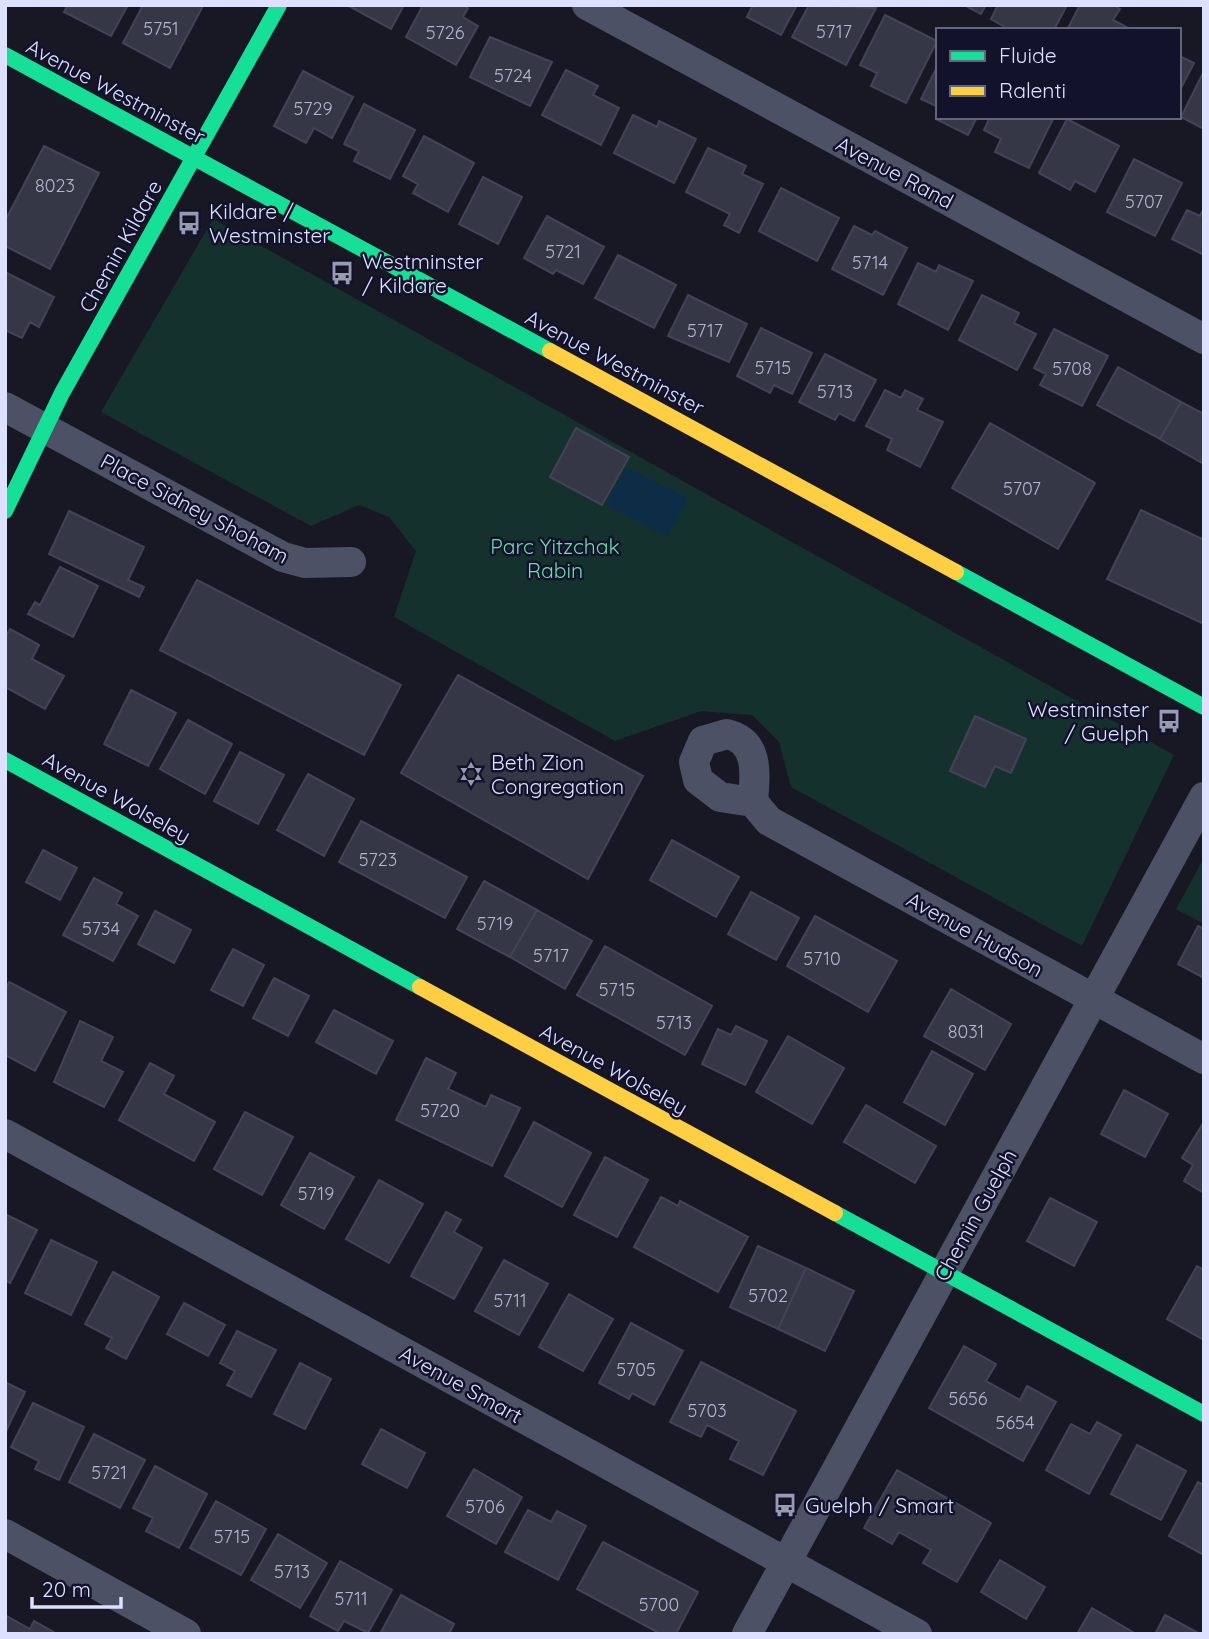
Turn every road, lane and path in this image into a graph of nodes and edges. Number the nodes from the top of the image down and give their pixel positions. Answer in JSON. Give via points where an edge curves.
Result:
{"nodes":[{"id":1,"x":279,"y":5,"type":"edge"},
{"id":2,"x":587,"y":5,"type":"edge"},
{"id":3,"x":5,"y":55,"type":"edge"},
{"id":4,"x":195,"y":158,"type":"junction"},
{"id":5,"x":1204,"y":339,"type":"edge"},
{"id":6,"x":5,"y":407,"type":"edge"},
{"id":7,"x":46,"y":430,"type":"junction"},
{"id":8,"x":5,"y":512,"type":"edge"},
{"id":9,"x":351,"y":562,"type":"dead end"},
{"id":10,"x":1204,"y":706,"type":"edge"},
{"id":11,"x":5,"y":760,"type":"edge"},
{"id":12,"x":1204,"y":797,"type":"edge"},
{"id":13,"x":753,"y":802,"type":"dead end"},
{"id":14,"x":1093,"y":998,"type":"junction"},
{"id":15,"x":1204,"y":1059,"type":"edge"},
{"id":16,"x":5,"y":1134,"type":"edge"},
{"id":17,"x":944,"y":1272,"type":"junction"},
{"id":18,"x":1204,"y":1414,"type":"edge"},
{"id":19,"x":5,"y":1534,"type":"edge"},
{"id":20,"x":786,"y":1562,"type":"junction"},
{"id":21,"x":186,"y":1634,"type":"edge"},
{"id":22,"x":747,"y":1634,"type":"edge"},
{"id":23,"x":916,"y":1634,"type":"edge"}],
"edges":[{"from":1,"to":4,"type":"street","name":"Chemin Kildare"},
{"from":2,"to":5,"type":"street","name":"Avenue Rand"},
{"from":3,"to":4,"type":"street","name":"Avenue Westminster"},
{"from":4,"to":7,"type":"street","name":"Chemin Kildare","via":[[62,393]]},
{"from":4,"to":10,"type":"street","name":"Avenue Westminster"},
{"from":6,"to":7,"type":"street"},
{"from":7,"to":8,"type":"street","name":"Chemin Kildare"},
{"from":7,"to":9,"type":"street","name":"Place Sidney Shoham","via":[[283,557],[317,564]]},
{"from":11,"to":17,"type":"street","name":"Avenue Wolseley"},
{"from":12,"to":14,"type":"street","name":"Chemin Guelph"},
{"from":13,"to":14,"type":"street","name":"Avenue Hudson","via":[[769,821]]},
{"from":14,"to":15,"type":"street","name":"Avenue Hudson"},
{"from":14,"to":17,"type":"street","name":"Chemin Guelph"},
{"from":16,"to":20,"type":"street","name":"Avenue Smart"},
{"from":17,"to":18,"type":"street","name":"Avenue Wolseley"},
{"from":17,"to":20,"type":"street","name":"Chemin Guelph"},
{"from":19,"to":21,"type":"street"},
{"from":20,"to":22,"type":"street","name":"Chemin Guelph"},
{"from":20,"to":23,"type":"street","name":"Avenue Smart"}]}
